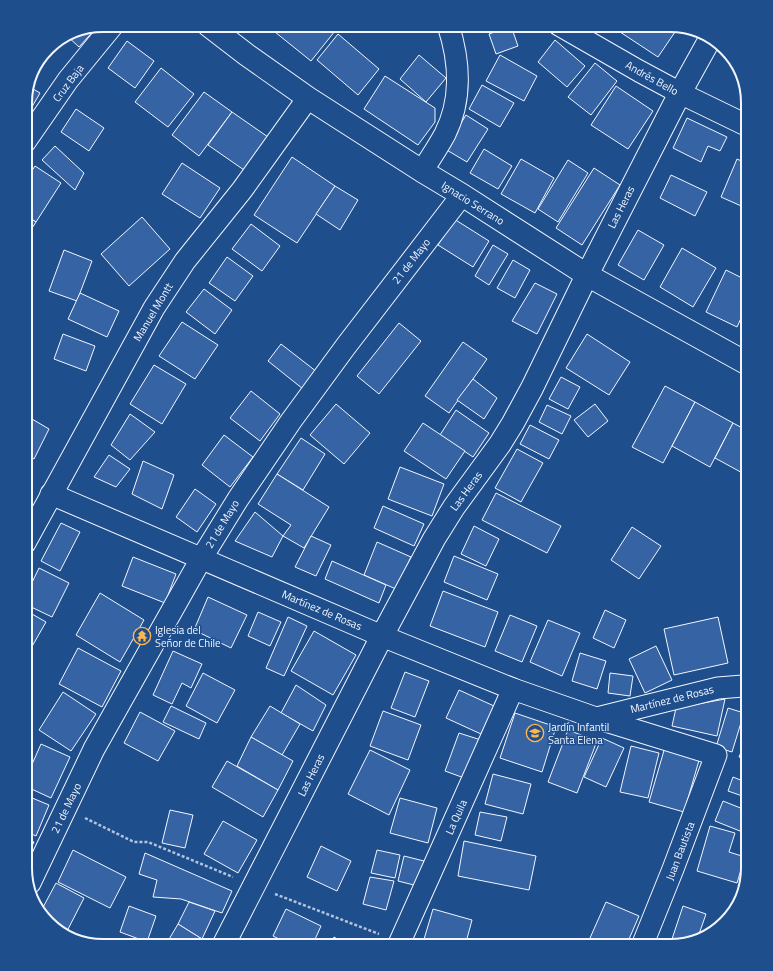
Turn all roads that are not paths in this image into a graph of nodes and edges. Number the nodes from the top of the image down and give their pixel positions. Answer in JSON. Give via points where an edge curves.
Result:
{"nodes":[{"id":1,"x":107,"y":32,"type":"edge"},
{"id":2,"x":217,"y":32,"type":"edge"},
{"id":3,"x":450,"y":32,"type":"edge"},
{"id":4,"x":571,"y":32,"type":"edge"},
{"id":5,"x":708,"y":43,"type":"edge"},
{"id":6,"x":680,"y":94,"type":"junction"},
{"id":7,"x":308,"y":98,"type":"junction"},
{"id":8,"x":741,"y":123,"type":"edge"},
{"id":9,"x":32,"y":132,"type":"edge"},
{"id":10,"x":422,"y":171,"type":"junction"},
{"id":11,"x":462,"y":195,"type":"junction"},
{"id":12,"x":587,"y":275,"type":"junction"},
{"id":13,"x":741,"y":360,"type":"edge"},
{"id":14,"x":51,"y":494,"type":"junction"},
{"id":15,"x":32,"y":530,"type":"edge"},
{"id":16,"x":201,"y":559,"type":"junction"},
{"id":17,"x":382,"y":636,"type":"junction"},
{"id":18,"x":741,"y":686,"type":"edge"},
{"id":19,"x":513,"y":689,"type":"junction"},
{"id":20,"x":596,"y":718,"type":"junction"},
{"id":21,"x":716,"y":755,"type":"joint"},
{"id":22,"x":33,"y":878,"type":"edge"},
{"id":23,"x":227,"y":939,"type":"edge"},
{"id":24,"x":401,"y":939,"type":"edge"},
{"id":25,"x":645,"y":939,"type":"edge"}],
"edges":[{"from":1,"to":9,"type":"street","name":"Cruz Baja","via":[[68,80]]},
{"from":2,"to":7,"type":"street","name":"Ignacio Serrano"},
{"from":3,"to":10,"type":"street","via":[[458,71],[455,107],[445,134]]},
{"from":4,"to":6,"type":"street","name":"Andrés Bello"},
{"from":5,"to":6,"type":"street","name":"Las Heras"},
{"from":6,"to":8,"type":"street","name":"Andrés Bello"},
{"from":6,"to":12,"type":"street","name":"Las Heras"},
{"from":7,"to":10,"type":"street","name":"Ignacio Serrano"},
{"from":7,"to":14,"type":"street","name":"Manuel Montt","via":[[242,190],[185,261],[154,308]]},
{"from":10,"to":11,"type":"street","name":"Ignacio Serrano"},
{"from":11,"to":12,"type":"street","name":"Ignacio Serrano"},
{"from":11,"to":16,"type":"street","name":"21 de Mayo","via":[[290,421]]},
{"from":12,"to":13,"type":"street","name":"Ignacio Serrano"},
{"from":12,"to":17,"type":"street","name":"Las Heras","via":[[514,423],[450,513]]},
{"from":14,"to":15,"type":"street","name":"Manuel Montt"},
{"from":14,"to":16,"type":"street","name":"Martínez de Rosas"},
{"from":16,"to":17,"type":"street","name":"Martínez de Rosas"},
{"from":16,"to":22,"type":"street","name":"21 de Mayo","via":[[94,749]]},
{"from":17,"to":19,"type":"street","name":"Martínez de Rosas"},
{"from":17,"to":23,"type":"street","name":"Las Heras"},
{"from":18,"to":20,"type":"street","name":"Martínez de Rosas","via":[[718,688]]},
{"from":19,"to":20,"type":"street","name":"Martínez de Rosas"},
{"from":19,"to":24,"type":"street","name":"La Quila"},
{"from":20,"to":21,"type":"street","name":"Martínez de Rosas"},
{"from":21,"to":25,"type":"street","name":"Juan Bautista"}]}
